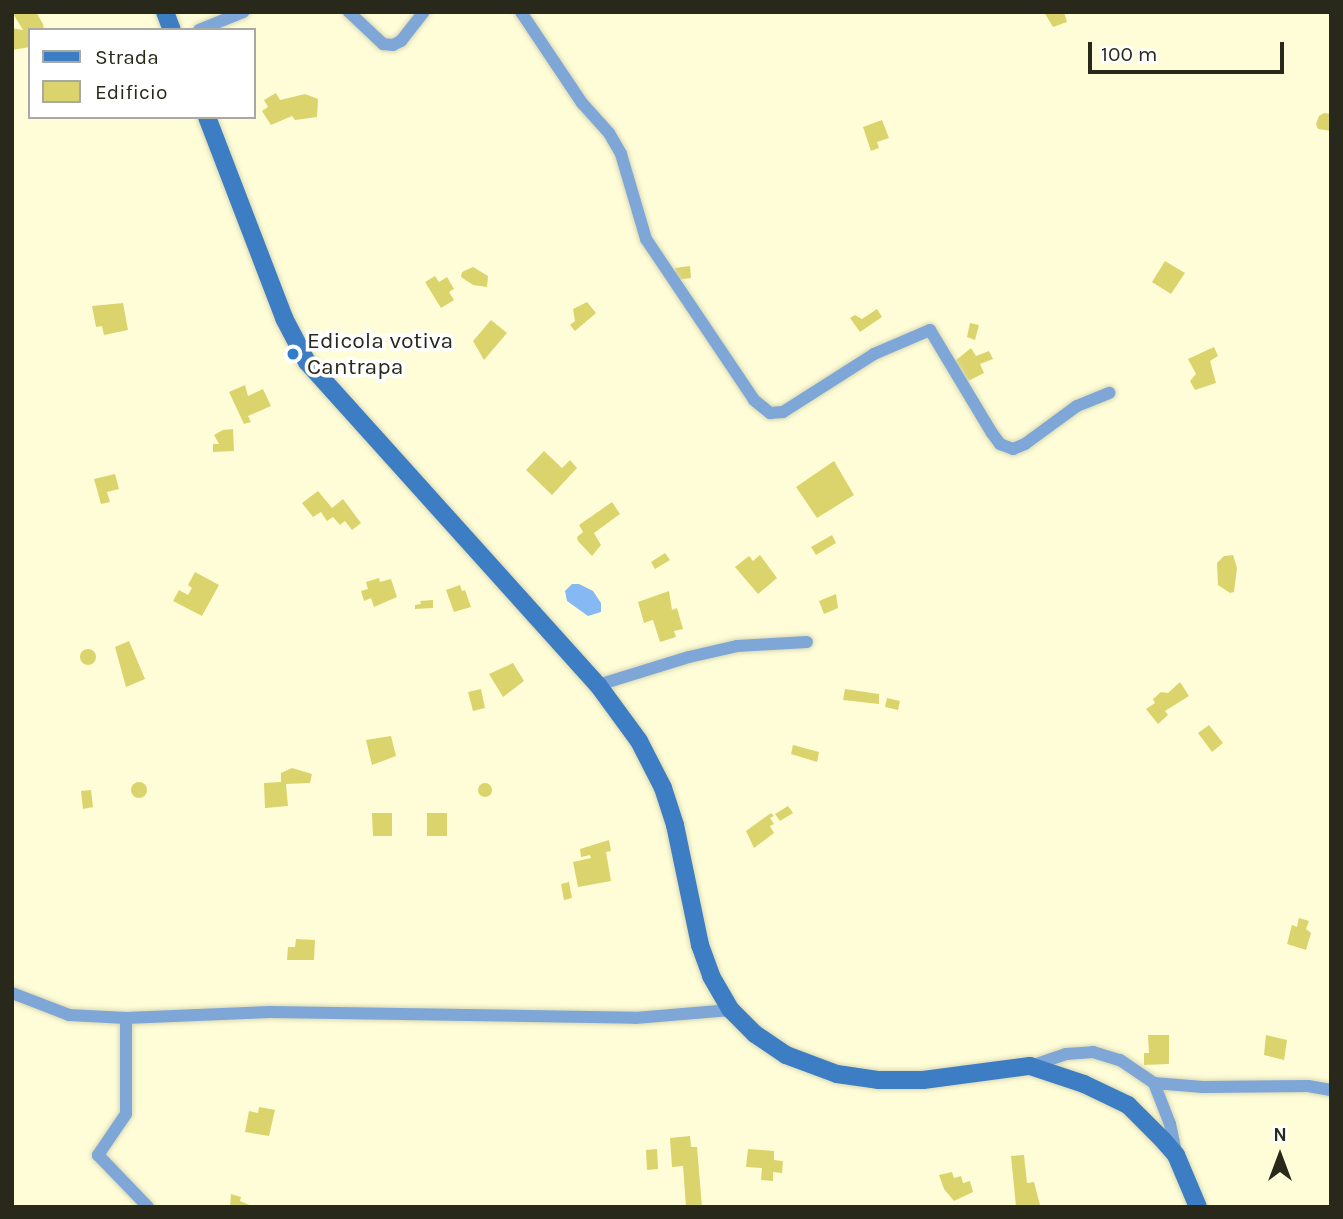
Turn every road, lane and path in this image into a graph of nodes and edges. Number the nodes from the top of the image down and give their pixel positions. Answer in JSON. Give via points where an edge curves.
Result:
{"nodes":[{"id":1,"x":243,"y":12,"type":"edge"},
{"id":2,"x":349,"y":12,"type":"edge"},
{"id":3,"x":424,"y":12,"type":"edge"},
{"id":4,"x":521,"y":12,"type":"edge"},
{"id":5,"x":204,"y":28,"type":"edge"},
{"id":6,"x":207,"y":119,"type":"edge"},
{"id":7,"x":1110,"y":393,"type":"dead end"},
{"id":8,"x":807,"y":642,"type":"dead end"},
{"id":9,"x":598,"y":685,"type":"junction"},
{"id":10,"x":12,"y":993,"type":"edge"},
{"id":11,"x":731,"y":1010,"type":"junction"},
{"id":12,"x":126,"y":1018,"type":"junction"},
{"id":13,"x":1030,"y":1066,"type":"junction"},
{"id":14,"x":1154,"y":1083,"type":"junction"},
{"id":15,"x":1331,"y":1090,"type":"edge"},
{"id":16,"x":1176,"y":1155,"type":"junction"},
{"id":17,"x":148,"y":1207,"type":"edge"},
{"id":18,"x":1198,"y":1207,"type":"edge"}],
"edges":[{"from":1,"to":5,"type":"street"},
{"from":2,"to":3,"type":"street","via":[[368,33],[393,45]]},
{"from":4,"to":7,"type":"street","via":[[621,154],[646,239],[754,400],[770,413],[783,412],[874,354],[930,330],[992,433],[1000,444],[1013,449],[1077,406]]},
{"from":6,"to":9,"type":"main road","via":[[284,318],[307,362]]},
{"from":8,"to":9,"type":"street","via":[[737,646]]},
{"from":9,"to":11,"type":"main road","via":[[639,741],[663,788],[700,945]]},
{"from":10,"to":12,"type":"street","via":[[69,1015]]},
{"from":11,"to":12,"type":"street","via":[[635,1018],[270,1012]]},
{"from":11,"to":13,"type":"main road","via":[[786,1055],[837,1074],[923,1080]]},
{"from":12,"to":17,"type":"street","via":[[126,1114],[98,1155]]},
{"from":13,"to":14,"type":"street","via":[[1066,1054],[1093,1052],[1120,1060]]},
{"from":13,"to":16,"type":"main road","via":[[1128,1105]]},
{"from":14,"to":15,"type":"street"},
{"from":14,"to":16,"type":"street"},
{"from":16,"to":18,"type":"main road"}]}
